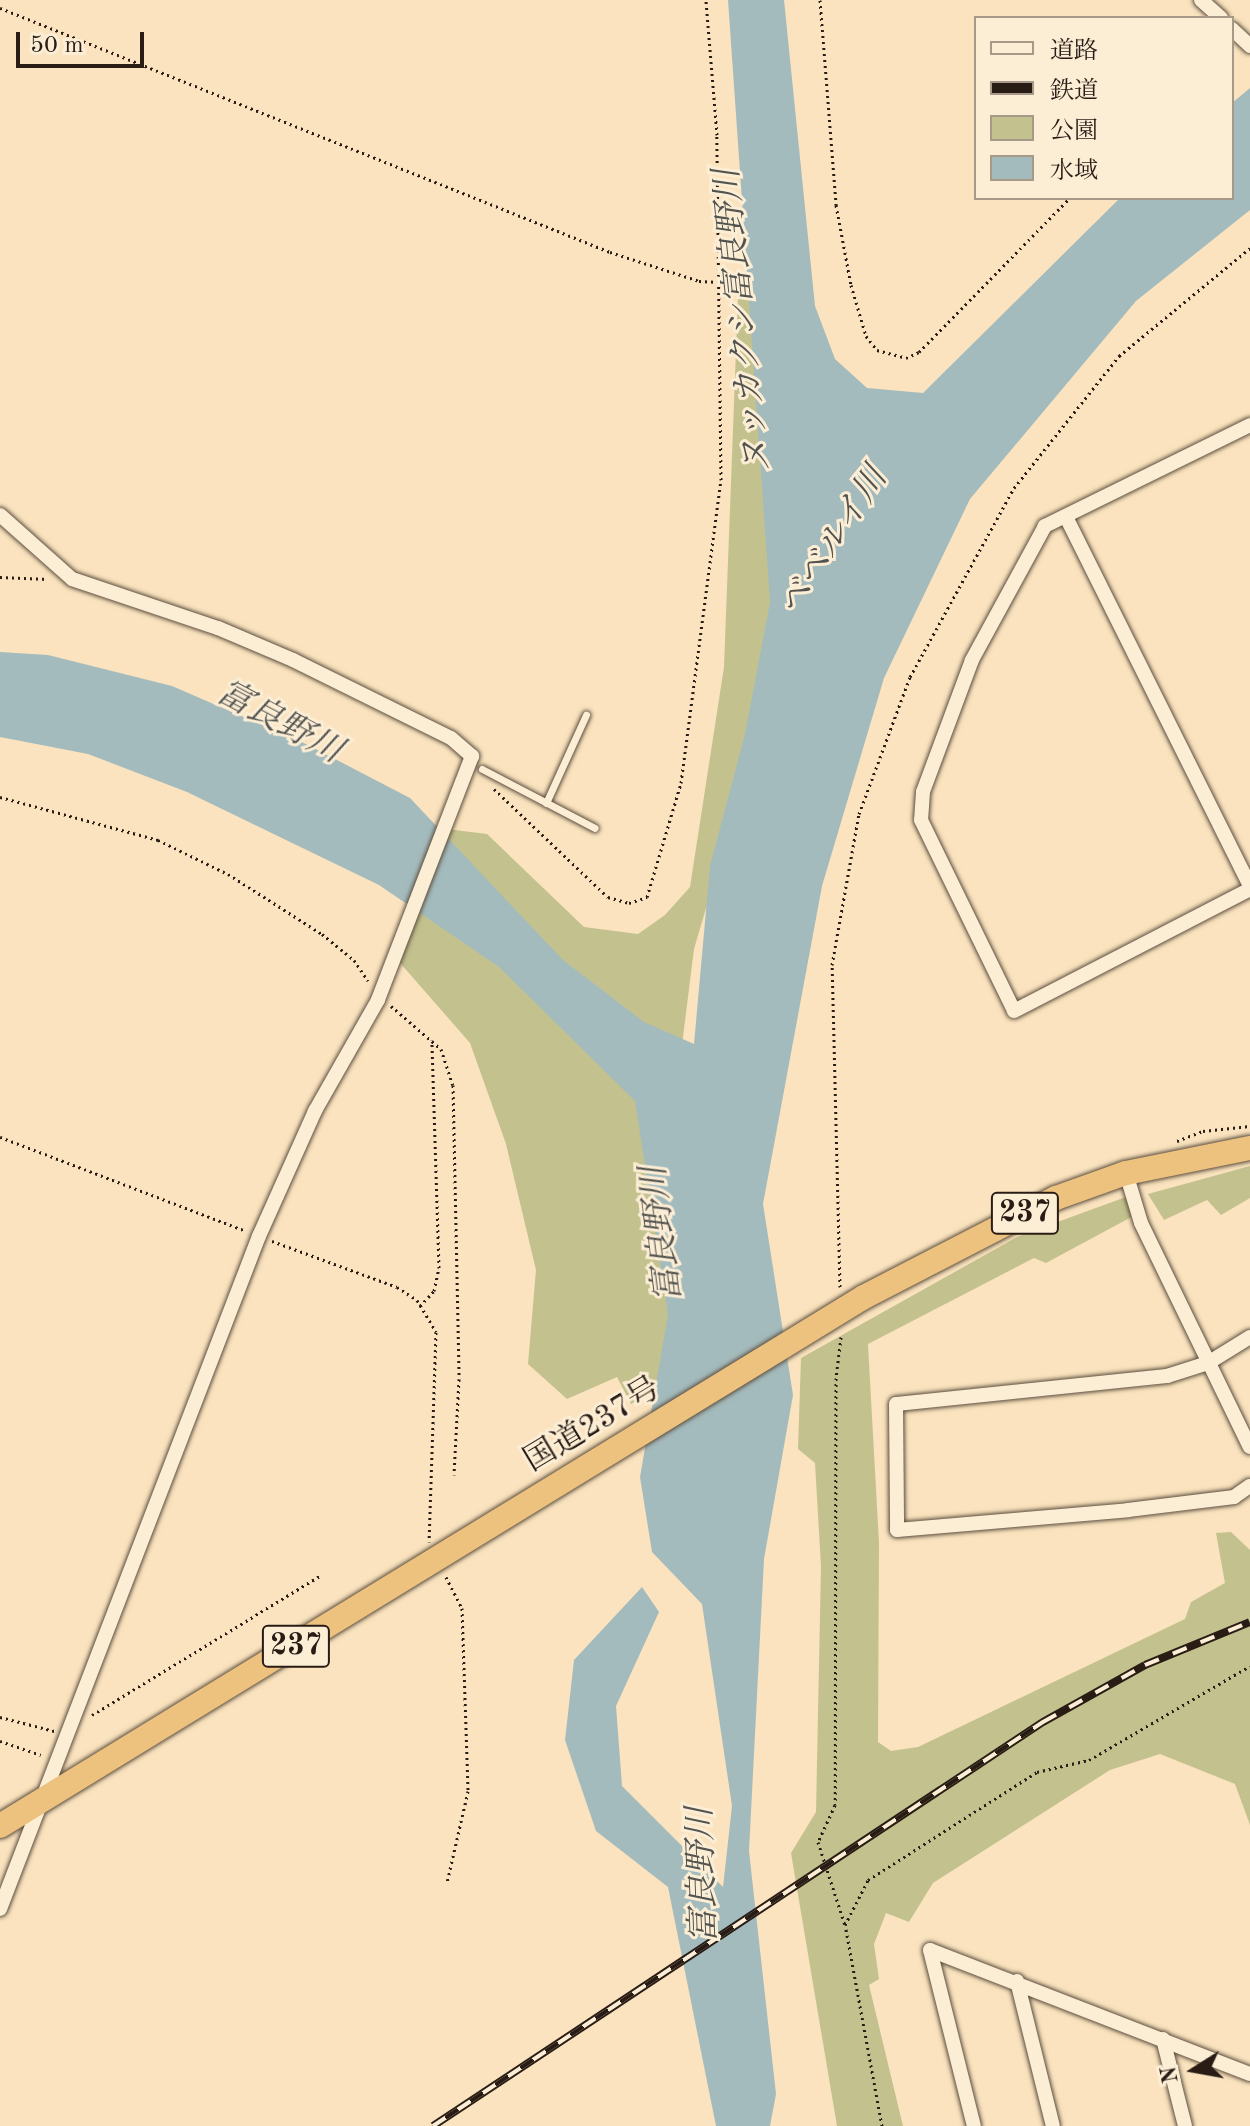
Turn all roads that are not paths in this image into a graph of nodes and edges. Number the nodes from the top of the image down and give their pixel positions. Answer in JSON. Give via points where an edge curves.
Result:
{"nodes":[{"id":1,"x":1201,"y":0,"type":"edge"},
{"id":2,"x":1219,"y":16,"type":"edge"},
{"id":3,"x":1250,"y":425,"type":"edge"},
{"id":4,"x":0,"y":515,"type":"edge"},
{"id":5,"x":1066,"y":517,"type":"junction"},
{"id":6,"x":586,"y":715,"type":"dead end"},
{"id":7,"x":474,"y":771,"type":"junction"},
{"id":8,"x":546,"y":803,"type":"junction"},
{"id":9,"x":595,"y":828,"type":"dead end"},
{"id":10,"x":1250,"y":887,"type":"edge"},
{"id":11,"x":1250,"y":1148,"type":"edge"},
{"id":12,"x":1126,"y":1173,"type":"junction"},
{"id":13,"x":1250,"y":1337,"type":"edge"},
{"id":14,"x":1208,"y":1363,"type":"junction"},
{"id":15,"x":1250,"y":1447,"type":"edge"},
{"id":16,"x":1250,"y":1486,"type":"edge"},
{"id":17,"x":41,"y":1801,"type":"junction"},
{"id":18,"x":0,"y":1826,"type":"edge"},
{"id":19,"x":0,"y":1909,"type":"edge"},
{"id":20,"x":1017,"y":1981,"type":"junction"},
{"id":21,"x":1163,"y":2039,"type":"junction"},
{"id":22,"x":1250,"y":2074,"type":"edge"},
{"id":23,"x":974,"y":2126,"type":"edge"},
{"id":24,"x":1053,"y":2126,"type":"edge"},
{"id":25,"x":1185,"y":2126,"type":"edge"}],
"edges":[{"from":1,"to":2,"type":"street"},
{"from":3,"to":5,"type":"street"},
{"from":4,"to":7,"type":"street","via":[[72,579],[218,628],[293,660],[451,738],[472,756]]},
{"from":5,"to":10,"type":"street"},
{"from":5,"to":10,"type":"street","via":[[1045,526],[972,660],[923,792],[921,820],[1014,1011]]},
{"from":6,"to":8,"type":"lane"},
{"from":7,"to":8,"type":"lane"},
{"from":7,"to":17,"type":"street","via":[[383,989],[315,1111],[259,1236]]},
{"from":8,"to":9,"type":"lane"},
{"from":11,"to":12,"type":"highway","name":"国道237号","number":"237"},
{"from":12,"to":14,"type":"street","via":[[1141,1223]]},
{"from":12,"to":17,"type":"highway","name":"国道237号","number":"237","via":[[1003,1223],[591,1464]]},
{"from":13,"to":14,"type":"street"},
{"from":14,"to":15,"type":"street"},
{"from":14,"to":16,"type":"street","via":[[1167,1376],[896,1404],[897,1530],[1234,1497]]},
{"from":17,"to":18,"type":"highway","name":"国道237号","number":"237"},
{"from":17,"to":19,"type":"street"},
{"from":20,"to":21,"type":"street"},
{"from":20,"to":23,"type":"street","via":[[930,1950]]},
{"from":20,"to":24,"type":"street"},
{"from":21,"to":22,"type":"street"},
{"from":21,"to":25,"type":"street"}]}
